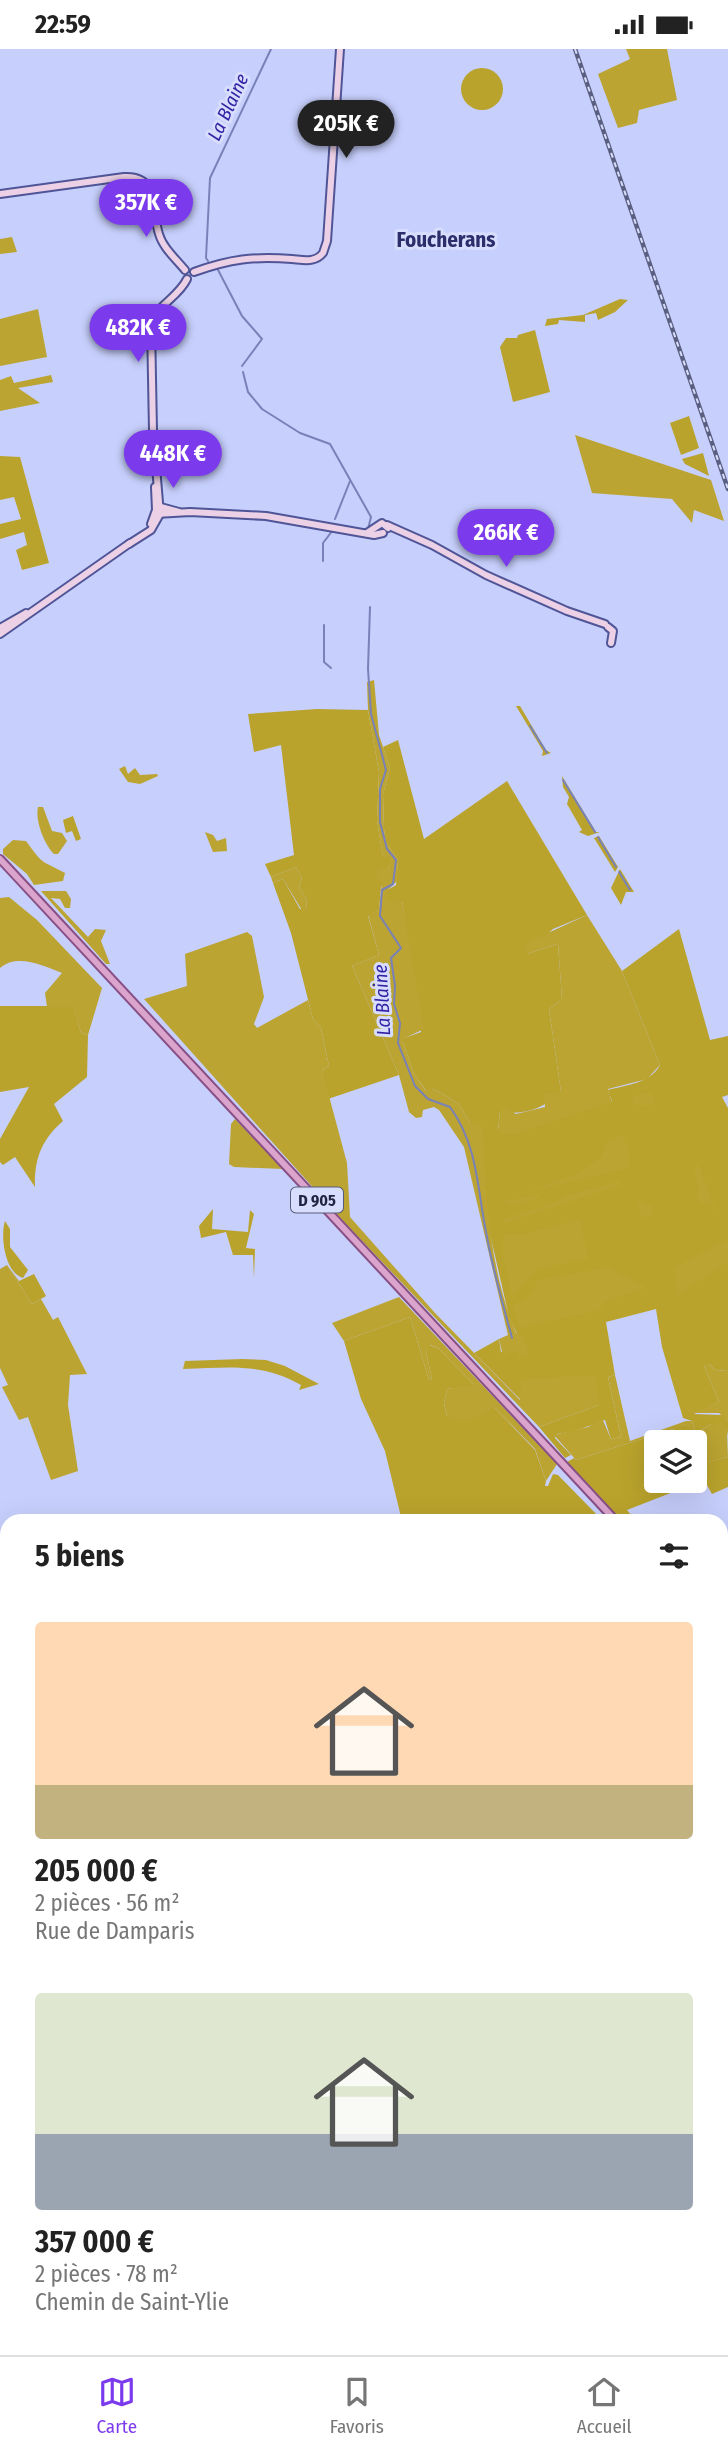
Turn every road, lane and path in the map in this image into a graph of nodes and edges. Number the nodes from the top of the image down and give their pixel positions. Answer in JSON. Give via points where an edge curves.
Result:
{"nodes":[{"id":1,"x":340,"y":49,"type":"edge"},
{"id":2,"x":0,"y":194,"type":"edge"},
{"id":3,"x":185,"y":270,"type":"junction"},
{"id":4,"x":194,"y":272,"type":"junction"},
{"id":5,"x":187,"y":279,"type":"junction"},
{"id":6,"x":159,"y":506,"type":"junction"},
{"id":7,"x":179,"y":512,"type":"junction"},
{"id":8,"x":158,"y":514,"type":"junction"},
{"id":9,"x":382,"y":531,"type":"junction"},
{"id":10,"x":402,"y":534,"type":"junction"},
{"id":11,"x":40,"y":606,"type":"junction"},
{"id":12,"x":608,"y":627,"type":"dead end"},
{"id":13,"x":0,"y":628,"type":"edge"},
{"id":14,"x":0,"y":634,"type":"edge"},
{"id":15,"x":0,"y":861,"type":"edge"},
{"id":16,"x":609,"y":1514,"type":"edge"}],
"edges":[{"from":1,"to":4,"type":"main road","via":[[327,241],[319,258],[234,259]]},
{"from":2,"to":3,"type":"main road","via":[[137,177],[151,190],[161,240]]},
{"from":3,"to":4,"type":"main road"},
{"from":3,"to":5,"type":"main road"},
{"from":4,"to":5,"type":"main road","via":[[193,278]]},
{"from":5,"to":6,"type":"main road","via":[[151,325]]},
{"from":6,"to":7,"type":"main road"},
{"from":6,"to":8,"type":"main road"},
{"from":7,"to":8,"type":"main road"},
{"from":7,"to":9,"type":"main road"},
{"from":8,"to":11,"type":"main road","via":[[153,528]]},
{"from":9,"to":10,"type":"main road"},
{"from":9,"to":10,"type":"main road","via":[[387,525]]},
{"from":10,"to":12,"type":"main road"},
{"from":11,"to":13,"type":"main road"},
{"from":11,"to":14,"type":"main road"},
{"from":15,"to":16,"type":"main road","number":"D 905"}]}
